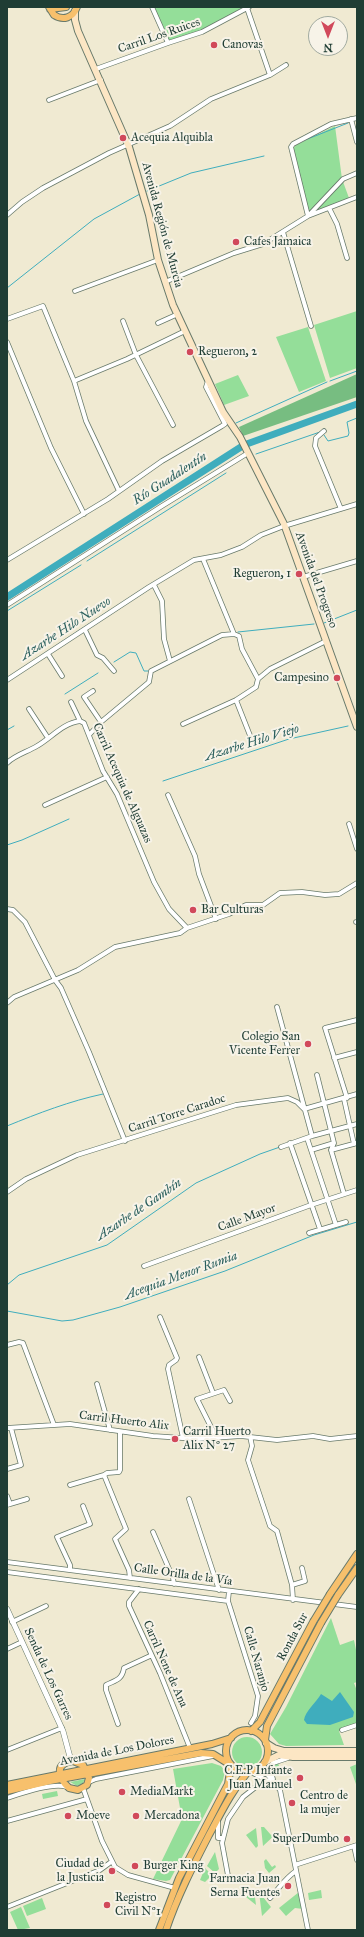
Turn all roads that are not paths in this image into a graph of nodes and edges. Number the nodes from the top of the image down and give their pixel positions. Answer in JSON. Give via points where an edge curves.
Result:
{"nodes":[{"id":1,"x":66,"y":7,"type":"edge"},
{"id":2,"x":152,"y":7,"type":"edge"},
{"id":3,"x":49,"y":8,"type":"edge"},
{"id":4,"x":248,"y":8,"type":"edge"},
{"id":5,"x":76,"y":9,"type":"edge"},
{"id":6,"x":61,"y":18,"type":"junction"},
{"id":7,"x":77,"y":29,"type":"junction"},
{"id":8,"x":168,"y":42,"type":"junction"},
{"id":9,"x":286,"y":65,"type":"dead end"},
{"id":10,"x":96,"y":69,"type":"junction"},
{"id":11,"x":270,"y":75,"type":"junction"},
{"id":12,"x":101,"y":80,"type":"junction"},
{"id":13,"x":50,"y":100,"type":"dead end"},
{"id":14,"x":357,"y":118,"type":"edge"},
{"id":15,"x":351,"y":120,"type":"junction"},
{"id":16,"x":357,"y":142,"type":"edge"},
{"id":17,"x":128,"y":145,"type":"junction"},
{"id":18,"x":357,"y":174,"type":"edge"},
{"id":19,"x":357,"y":197,"type":"edge"},
{"id":20,"x":329,"y":208,"type":"junction"},
{"id":21,"x":7,"y":215,"type":"edge"},
{"id":22,"x":308,"y":216,"type":"junction"},
{"id":23,"x":284,"y":232,"type":"junction"},
{"id":24,"x":346,"y":258,"type":"dead end"},
{"id":25,"x":158,"y":260,"type":"junction"},
{"id":26,"x":165,"y":282,"type":"junction"},
{"id":27,"x":75,"y":291,"type":"dead end"},
{"id":28,"x":178,"y":314,"type":"junction"},
{"id":29,"x":7,"y":319,"type":"edge"},
{"id":30,"x":124,"y":321,"type":"dead end"},
{"id":31,"x":158,"y":323,"type":"dead end"},
{"id":32,"x":311,"y":326,"type":"dead end"},
{"id":33,"x":185,"y":331,"type":"junction"},
{"id":34,"x":7,"y":342,"type":"edge"},
{"id":35,"x":136,"y":355,"type":"junction"},
{"id":36,"x":74,"y":381,"type":"junction"},
{"id":37,"x":208,"y":381,"type":"junction"},
{"id":38,"x":173,"y":425,"type":"dead end"},
{"id":39,"x":324,"y":431,"type":"dead end"},
{"id":40,"x":244,"y":445,"type":"joint"},
{"id":41,"x":248,"y":453,"type":"junction"},
{"id":42,"x":119,"y":491,"type":"junction"},
{"id":43,"x":357,"y":504,"type":"edge"},
{"id":44,"x":341,"y":509,"type":"junction"},
{"id":45,"x":84,"y":514,"type":"junction"},
{"id":46,"x":284,"y":526,"type":"junction"},
{"id":47,"x":202,"y":559,"type":"junction"},
{"id":48,"x":7,"y":560,"type":"edge"},
{"id":49,"x":357,"y":562,"type":"edge"},
{"id":50,"x":303,"y":577,"type":"junction"},
{"id":51,"x":154,"y":584,"type":"junction"},
{"id":52,"x":7,"y":605,"type":"edge"},
{"id":53,"x":85,"y":630,"type":"junction"},
{"id":54,"x":234,"y":634,"type":"junction"},
{"id":55,"x":326,"y":641,"type":"junction"},
{"id":56,"x":48,"y":654,"type":"junction"},
{"id":57,"x":170,"y":661,"type":"junction"},
{"id":58,"x":114,"y":671,"type":"dead end"},
{"id":59,"x":62,"y":676,"type":"dead end"},
{"id":60,"x":258,"y":679,"type":"junction"},
{"id":61,"x":7,"y":680,"type":"edge"},
{"id":62,"x":92,"y":691,"type":"dead end"},
{"id":63,"x":236,"y":700,"type":"junction"},
{"id":64,"x":71,"y":702,"type":"dead end"},
{"id":65,"x":29,"y":709,"type":"dead end"},
{"id":66,"x":80,"y":721,"type":"junction"},
{"id":67,"x":101,"y":722,"type":"junction"},
{"id":68,"x":183,"y":724,"type":"dead end"},
{"id":69,"x":357,"y":727,"type":"edge"},
{"id":70,"x":89,"y":735,"type":"junction"},
{"id":71,"x":48,"y":738,"type":"junction"},
{"id":72,"x":251,"y":738,"type":"dead end"},
{"id":73,"x":7,"y":764,"type":"edge"},
{"id":74,"x":107,"y":777,"type":"junction"},
{"id":75,"x":168,"y":796,"type":"dead end"},
{"id":76,"x":45,"y":805,"type":"dead end"},
{"id":77,"x":349,"y":824,"type":"dead end"},
{"id":78,"x":357,"y":849,"type":"edge"},
{"id":79,"x":357,"y":884,"type":"edge"},
{"id":80,"x":7,"y":909,"type":"edge"},
{"id":81,"x":216,"y":919,"type":"junction"},
{"id":82,"x":187,"y":928,"type":"junction"},
{"id":83,"x":55,"y":980,"type":"junction"},
{"id":84,"x":7,"y":1003,"type":"edge"},
{"id":85,"x":277,"y":1007,"type":"dead end"},
{"id":86,"x":357,"y":1021,"type":"edge"},
{"id":87,"x":357,"y":1052,"type":"edge"},
{"id":88,"x":334,"y":1058,"type":"junction"},
{"id":89,"x":317,"y":1075,"type":"dead end"},
{"id":90,"x":357,"y":1094,"type":"edge"},
{"id":91,"x":345,"y":1099,"type":"junction"},
{"id":92,"x":324,"y":1105,"type":"junction"},
{"id":93,"x":304,"y":1110,"type":"junction"},
{"id":94,"x":357,"y":1124,"type":"edge"},
{"id":95,"x":350,"y":1126,"type":"junction"},
{"id":96,"x":331,"y":1131,"type":"junction"},
{"id":97,"x":312,"y":1136,"type":"junction"},
{"id":98,"x":307,"y":1138,"type":"junction"},
{"id":99,"x":125,"y":1142,"type":"junction"},
{"id":100,"x":290,"y":1143,"type":"junction"},
{"id":101,"x":334,"y":1143,"type":"junction"},
{"id":102,"x":356,"y":1143,"type":"edge"},
{"id":103,"x":281,"y":1147,"type":"dead end"},
{"id":104,"x":311,"y":1150,"type":"junction"},
{"id":105,"x":331,"y":1150,"type":"junction"},
{"id":106,"x":357,"y":1190,"type":"edge"},
{"id":107,"x":7,"y":1192,"type":"edge"},
{"id":108,"x":344,"y":1194,"type":"junction"},
{"id":109,"x":328,"y":1200,"type":"junction"},
{"id":110,"x":311,"y":1205,"type":"junction"},
{"id":111,"x":346,"y":1222,"type":"dead end"},
{"id":112,"x":336,"y":1225,"type":"junction"},
{"id":113,"x":320,"y":1229,"type":"junction"},
{"id":114,"x":309,"y":1233,"type":"dead end"},
{"id":115,"x":144,"y":1266,"type":"dead end"},
{"id":116,"x":160,"y":1318,"type":"dead end"},
{"id":117,"x":7,"y":1345,"type":"edge"},
{"id":118,"x":199,"y":1357,"type":"dead end"},
{"id":119,"x":97,"y":1384,"type":"dead end"},
{"id":120,"x":213,"y":1393,"type":"junction"},
{"id":121,"x":230,"y":1401,"type":"dead end"},
{"id":122,"x":54,"y":1425,"type":"junction"},
{"id":123,"x":9,"y":1428,"type":"edge"},
{"id":124,"x":110,"y":1430,"type":"junction"},
{"id":125,"x":120,"y":1432,"type":"junction"},
{"id":126,"x":250,"y":1436,"type":"junction"},
{"id":127,"x":357,"y":1436,"type":"edge"},
{"id":128,"x":216,"y":1437,"type":"junction"},
{"id":129,"x":183,"y":1438,"type":"junction"},
{"id":130,"x":7,"y":1469,"type":"edge"},
{"id":131,"x":104,"y":1475,"type":"junction"},
{"id":132,"x":70,"y":1484,"type":"dead end"},
{"id":133,"x":7,"y":1496,"type":"edge"},
{"id":134,"x":27,"y":1499,"type":"dead end"},
{"id":135,"x":189,"y":1499,"type":"dead end"},
{"id":136,"x":8,"y":1504,"type":"edge"},
{"id":137,"x":84,"y":1506,"type":"dead end"},
{"id":138,"x":153,"y":1532,"type":"dead end"},
{"id":139,"x":357,"y":1554,"type":"edge"},
{"id":140,"x":7,"y":1562,"type":"edge"},
{"id":141,"x":302,"y":1568,"type":"dead end"},
{"id":142,"x":357,"y":1568,"type":"edge"},
{"id":143,"x":70,"y":1570,"type":"junction"},
{"id":144,"x":7,"y":1572,"type":"edge"},
{"id":145,"x":130,"y":1578,"type":"junction"},
{"id":146,"x":174,"y":1584,"type":"junction"},
{"id":147,"x":292,"y":1585,"type":"junction"},
{"id":148,"x":139,"y":1589,"type":"junction"},
{"id":149,"x":219,"y":1590,"type":"junction"},
{"id":150,"x":229,"y":1591,"type":"junction"},
{"id":151,"x":293,"y":1600,"type":"junction"},
{"id":152,"x":228,"y":1601,"type":"junction"},
{"id":153,"x":46,"y":1606,"type":"dead end"},
{"id":154,"x":357,"y":1607,"type":"edge"},
{"id":155,"x":7,"y":1609,"type":"edge"},
{"id":156,"x":12,"y":1622,"type":"junction"},
{"id":157,"x":22,"y":1642,"type":"junction"},
{"id":158,"x":7,"y":1648,"type":"edge"},
{"id":159,"x":152,"y":1656,"type":"junction"},
{"id":160,"x":251,"y":1723,"type":"dead end"},
{"id":161,"x":118,"y":1724,"type":"dead end"},
{"id":162,"x":357,"y":1725,"type":"edge"},
{"id":163,"x":62,"y":1728,"type":"junction"},
{"id":164,"x":342,"y":1730,"type":"dead end"},
{"id":165,"x":251,"y":1731,"type":"junction"},
{"id":166,"x":231,"y":1738,"type":"junction"},
{"id":167,"x":266,"y":1742,"type":"junction"},
{"id":168,"x":190,"y":1748,"type":"junction"},
{"id":169,"x":68,"y":1749,"type":"junction"},
{"id":170,"x":7,"y":1750,"type":"edge"},
{"id":171,"x":357,"y":1751,"type":"edge"},
{"id":172,"x":216,"y":1756,"type":"junction"},
{"id":173,"x":293,"y":1757,"type":"junction"},
{"id":174,"x":357,"y":1757,"type":"edge"},
{"id":175,"x":73,"y":1761,"type":"junction"},
{"id":176,"x":65,"y":1762,"type":"junction"},
{"id":177,"x":264,"y":1764,"type":"junction"},
{"id":178,"x":230,"y":1765,"type":"junction"},
{"id":179,"x":86,"y":1771,"type":"junction"},
{"id":180,"x":249,"y":1772,"type":"junction"},
{"id":181,"x":61,"y":1776,"type":"junction"},
{"id":182,"x":260,"y":1777,"type":"junction"},
{"id":183,"x":269,"y":1781,"type":"junction"},
{"id":184,"x":88,"y":1782,"type":"junction"},
{"id":185,"x":276,"y":1784,"type":"junction"},
{"id":186,"x":7,"y":1785,"type":"edge"},
{"id":187,"x":257,"y":1786,"type":"junction"},
{"id":188,"x":69,"y":1788,"type":"junction"},
{"id":189,"x":83,"y":1788,"type":"junction"},
{"id":190,"x":7,"y":1791,"type":"edge"},
{"id":191,"x":7,"y":1798,"type":"edge"},
{"id":192,"x":87,"y":1799,"type":"junction"},
{"id":193,"x":218,"y":1817,"type":"junction"},
{"id":194,"x":7,"y":1821,"type":"edge"},
{"id":195,"x":222,"y":1838,"type":"junction"},
{"id":196,"x":356,"y":1845,"type":"edge"},
{"id":197,"x":357,"y":1860,"type":"edge"},
{"id":198,"x":111,"y":1862,"type":"junction"},
{"id":199,"x":295,"y":1865,"type":"junction"},
{"id":200,"x":296,"y":1871,"type":"junction"},
{"id":201,"x":229,"y":1881,"type":"dead end"},
{"id":202,"x":175,"y":1888,"type":"junction"},
{"id":203,"x":270,"y":1898,"type":"dead end"},
{"id":204,"x":7,"y":1907,"type":"edge"},
{"id":205,"x":159,"y":1930,"type":"edge"},
{"id":206,"x":166,"y":1930,"type":"edge"},
{"id":207,"x":308,"y":1930,"type":"edge"}],
"edges":[{"from":1,"to":3,"type":"main road"},
{"from":2,"to":8,"type":"street"},
{"from":3,"to":6,"type":"main road","via":[[54,15]]},
{"from":4,"to":8,"type":"street","name":"Carril Los Ruices","via":[[202,32]]},
{"from":4,"to":11,"type":"street"},
{"from":5,"to":6,"type":"main road","via":[[69,17]]},
{"from":5,"to":7,"type":"main road","name":"Avenida Región de Murcia"},
{"from":6,"to":7,"type":"main road","via":[[72,23]]},
{"from":7,"to":10,"type":"main road","name":"Avenida Región de Murcia"},
{"from":8,"to":10,"type":"street","name":"Carril Los Ruices"},
{"from":9,"to":11,"type":"street"},
{"from":10,"to":12,"type":"main road","name":"Avenida Región de Murcia"},
{"from":11,"to":17,"type":"street","via":[[211,99],[170,126]]},
{"from":12,"to":13,"type":"street"},
{"from":12,"to":17,"type":"main road","name":"Avenida Región de Murcia"},
{"from":14,"to":15,"type":"street"},
{"from":15,"to":16,"type":"street"},
{"from":15,"to":22,"type":"street","via":[[330,124],[291,147]]},
{"from":17,"to":21,"type":"street","via":[[43,188]]},
{"from":17,"to":25,"type":"main road","name":"Avenida Región de Murcia","via":[[150,215]]},
{"from":18,"to":22,"type":"street","via":[[343,179]]},
{"from":19,"to":20,"type":"street"},
{"from":20,"to":22,"type":"street"},
{"from":20,"to":24,"type":"street","via":[[337,224]]},
{"from":22,"to":23,"type":"street"},
{"from":23,"to":26,"type":"street","via":[[263,244],[234,253]]},
{"from":23,"to":32,"type":"street"},
{"from":25,"to":26,"type":"main road","name":"Avenida Región de Murcia"},
{"from":25,"to":27,"type":"street"},
{"from":26,"to":28,"type":"main road","name":"Avenida Región de Murcia"},
{"from":28,"to":31,"type":"street"},
{"from":28,"to":33,"type":"main road","name":"Avenida Región de Murcia"},
{"from":29,"to":36,"type":"street","via":[[43,306]]},
{"from":30,"to":35,"type":"street"},
{"from":33,"to":35,"type":"street"},
{"from":33,"to":37,"type":"main road","name":"Avenida Región de Murcia"},
{"from":34,"to":45,"type":"street","via":[[51,448]]},
{"from":35,"to":36,"type":"street"},
{"from":35,"to":38,"type":"street"},
{"from":36,"to":42,"type":"street","via":[[86,421]]},
{"from":37,"to":40,"type":"main road","name":"Avenida Región de Murcia","via":[[223,412]]},
{"from":37,"to":42,"type":"street","via":[[206,386],[225,424],[162,461]]},
{"from":39,"to":44,"type":"street","via":[[316,438],[315,446]]},
{"from":40,"to":41,"type":"main road","name":"Avenida del Progreso"},
{"from":41,"to":46,"type":"main road","name":"Avenida del Progreso"},
{"from":41,"to":52,"type":"street"},
{"from":42,"to":45,"type":"street"},
{"from":43,"to":44,"type":"street"},
{"from":44,"to":46,"type":"street"},
{"from":45,"to":48,"type":"street"},
{"from":46,"to":47,"type":"street","via":[[261,535],[235,550]]},
{"from":46,"to":50,"type":"main road","name":"Avenida del Progreso"},
{"from":47,"to":51,"type":"street","via":[[194,560]]},
{"from":47,"to":54,"type":"street"},
{"from":49,"to":50,"type":"street"},
{"from":50,"to":55,"type":"main road","name":"Avenida del Progreso"},
{"from":51,"to":53,"type":"street"},
{"from":51,"to":57,"type":"street","via":[[162,601],[164,639]]},
{"from":53,"to":56,"type":"street"},
{"from":53,"to":58,"type":"street","via":[[98,655]]},
{"from":54,"to":57,"type":"street","via":[[222,635]]},
{"from":54,"to":60,"type":"street","via":[[239,636],[242,648]]},
{"from":55,"to":60,"type":"street","via":[[270,669]]},
{"from":55,"to":69,"type":"main road","name":"Avenida del Progreso"},
{"from":56,"to":59,"type":"street"},
{"from":56,"to":61,"type":"street"},
{"from":57,"to":67,"type":"street","via":[[151,671],[149,682]]},
{"from":60,"to":63,"type":"street","via":[[256,687]]},
{"from":62,"to":67,"type":"street","via":[[84,697]]},
{"from":63,"to":68,"type":"street"},
{"from":63,"to":72,"type":"street"},
{"from":64,"to":66,"type":"street"},
{"from":65,"to":71,"type":"street"},
{"from":66,"to":70,"type":"street","name":"Carril Acequia de Alguazas","via":[[84,723]]},
{"from":66,"to":71,"type":"street","name":"Carril Acequia de Alguazas","via":[[69,724]]},
{"from":67,"to":70,"type":"street"},
{"from":70,"to":74,"type":"street","name":"Carril Acequia de Alguazas"},
{"from":71,"to":73,"type":"street","name":"Carril Acequia de Alguazas"},
{"from":74,"to":76,"type":"street"},
{"from":74,"to":82,"type":"street","name":"Carril Acequia de Alguazas","via":[[117,794],[154,882],[169,909]]},
{"from":75,"to":81,"type":"street","via":[[195,856]]},
{"from":77,"to":78,"type":"street"},
{"from":79,"to":81,"type":"street","via":[[339,894],[280,893],[263,906],[246,906]]},
{"from":80,"to":83,"type":"street","via":[[13,910],[25,922]]},
{"from":81,"to":82,"type":"street"},
{"from":82,"to":83,"type":"street","via":[[180,933],[115,947],[78,970]]},
{"from":83,"to":84,"type":"street","via":[[14,997]]},
{"from":83,"to":99,"type":"street","via":[[61,988],[89,1052]]},
{"from":85,"to":93,"type":"street"},
{"from":86,"to":88,"type":"street","via":[[325,1028]]},
{"from":87,"to":88,"type":"street"},
{"from":88,"to":91,"type":"street"},
{"from":89,"to":92,"type":"street"},
{"from":90,"to":91,"type":"street"},
{"from":91,"to":92,"type":"street"},
{"from":91,"to":95,"type":"street"},
{"from":92,"to":93,"type":"street"},
{"from":92,"to":96,"type":"street"},
{"from":93,"to":97,"type":"street"},
{"from":93,"to":99,"type":"street","name":"Carril Torre Caradoc","via":[[297,1102],[288,1098],[236,1105]]},
{"from":94,"to":95,"type":"street"},
{"from":95,"to":96,"type":"street"},
{"from":95,"to":102,"type":"street"},
{"from":96,"to":97,"type":"street"},
{"from":96,"to":101,"type":"street"},
{"from":97,"to":98,"type":"street"},
{"from":98,"to":100,"type":"street"},
{"from":98,"to":104,"type":"street"},
{"from":99,"to":107,"type":"street","name":"Carril Torre Caradoc","via":[[77,1155],[26,1179]]},
{"from":100,"to":103,"type":"street"},
{"from":100,"to":110,"type":"street"},
{"from":101,"to":104,"type":"street"},
{"from":101,"to":105,"type":"street"},
{"from":102,"to":105,"type":"street"},
{"from":104,"to":109,"type":"street"},
{"from":105,"to":108,"type":"street"},
{"from":106,"to":108,"type":"street","name":"Calle Mayor"},
{"from":108,"to":109,"type":"street","name":"Calle Mayor"},
{"from":109,"to":110,"type":"street","name":"Calle Mayor"},
{"from":109,"to":112,"type":"street"},
{"from":110,"to":113,"type":"street"},
{"from":110,"to":115,"type":"street","name":"Calle Mayor"},
{"from":111,"to":112,"type":"street"},
{"from":112,"to":113,"type":"street"},
{"from":113,"to":114,"type":"street"},
{"from":116,"to":129,"type":"street","via":[[177,1358],[168,1369]]},
{"from":117,"to":122,"type":"street","via":[[23,1343]]},
{"from":118,"to":120,"type":"street"},
{"from":119,"to":124,"type":"street"},
{"from":120,"to":121,"type":"street","via":[[224,1390]]},
{"from":120,"to":128,"type":"street","via":[[197,1399]]},
{"from":122,"to":123,"type":"street","name":"Carril Huerto Alix"},
{"from":122,"to":124,"type":"street","name":"Carril Huerto Alix","via":[[70,1424]]},
{"from":123,"to":130,"type":"street","via":[[21,1465]]},
{"from":124,"to":125,"type":"street","name":"Carril Huerto Alix"},
{"from":125,"to":129,"type":"street","name":"Carril Huerto Alix"},
{"from":125,"to":131,"type":"street","via":[[120,1470]]},
{"from":126,"to":127,"type":"street","name":"Carril Huerto Alix","via":[[280,1440],[313,1436],[330,1439]]},
{"from":126,"to":128,"type":"street","name":"Carril Huerto Alix"},
{"from":126,"to":147,"type":"street","via":[[252,1446],[248,1460],[270,1526],[277,1531]]},
{"from":128,"to":129,"type":"street","name":"Carril Huerto Alix","via":[[197,1440]]},
{"from":131,"to":132,"type":"street"},
{"from":131,"to":145,"type":"street","via":[[126,1529],[115,1539]]},
{"from":133,"to":136,"type":"street"},
{"from":134,"to":136,"type":"street"},
{"from":135,"to":149,"type":"street"},
{"from":137,"to":143,"type":"street","via":[[90,1524],[57,1537]]},
{"from":138,"to":146,"type":"street"},
{"from":139,"to":165,"type":"main road","name":"Ronda Sur","bridge":true,"via":[[313,1622],[260,1722]]},
{"from":140,"to":143,"type":"street","name":"Calle Orilla de la Vía"},
{"from":141,"to":147,"type":"street","via":[[305,1581]]},
{"from":142,"to":167,"type":"main road","name":"Ronda Sur","bridge":true,"via":[[321,1624],[267,1726]]},
{"from":143,"to":145,"type":"street","name":"Calle Orilla de la Vía"},
{"from":144,"to":148,"type":"street","name":"Calle Orilla de la Vía"},
{"from":145,"to":146,"type":"street","name":"Calle Orilla de la Vía"},
{"from":146,"to":149,"type":"street","name":"Calle Orilla de la Vía"},
{"from":147,"to":151,"type":"street"},
{"from":148,"to":152,"type":"street","name":"Calle Orilla de la Vía"},
{"from":148,"to":159,"type":"street","name":"Carril Nene de Ana","via":[[129,1606]]},
{"from":149,"to":150,"type":"street","name":"Calle Orilla de la Vía"},
{"from":150,"to":151,"type":"street","name":"Calle Orilla de la Vía"},
{"from":150,"to":152,"type":"street"},
{"from":151,"to":154,"type":"street","name":"Calle Orilla de la Vía"},
{"from":152,"to":160,"type":"street","name":"Calle Naranjo","via":[[258,1696],[255,1716]]},
{"from":153,"to":156,"type":"street"},
{"from":155,"to":156,"type":"street","name":"Senda de Los Garres"},
{"from":156,"to":157,"type":"street","name":"Senda de Los Garres"},
{"from":157,"to":158,"type":"street"},
{"from":157,"to":163,"type":"street","name":"Senda de Los Garres"},
{"from":159,"to":161,"type":"street","via":[[124,1668],[122,1677],[106,1684]]},
{"from":159,"to":168,"type":"street","name":"Carril Nene de Ana"},
{"from":162,"to":164,"type":"street"},
{"from":163,"to":169,"type":"street","name":"Senda de Los Garres"},
{"from":163,"to":170,"type":"street"},
{"from":165,"to":166,"type":"main road","via":[[240,1731]]},
{"from":165,"to":167,"type":"main road","via":[[259,1734]]},
{"from":166,"to":168,"type":"main road","name":"Avenida de Los Dolores"},
{"from":166,"to":178,"type":"main road","via":[[226,1750]]},
{"from":167,"to":171,"type":"main road","via":[[277,1750],[287,1752]]},
{"from":167,"to":177,"type":"main road","via":[[268,1753]]},
{"from":168,"to":179,"type":"main road","name":"Avenida de Los Dolores"},
{"from":169,"to":175,"type":"street","name":"Senda de Los Garres"},
{"from":169,"to":176,"type":"street"},
{"from":172,"to":178,"type":"main road","name":"Avenida de Los Dolores"},
{"from":172,"to":179,"type":"main road","name":"Avenida de Los Dolores","via":[[209,1753],[194,1754]]},
{"from":172,"to":184,"type":"street"},
{"from":173,"to":174,"type":"main road"},
{"from":173,"to":177,"type":"main road","via":[[278,1755]]},
{"from":173,"to":185,"type":"street","via":[[272,1764],[270,1771]]},
{"from":175,"to":176,"type":"main road"},
{"from":175,"to":179,"type":"main road","via":[[81,1764]]},
{"from":176,"to":181,"type":"main road","via":[[59,1768]]},
{"from":177,"to":180,"type":"main road"},
{"from":177,"to":185,"type":"street","via":[[266,1772]]},
{"from":178,"to":180,"type":"main road","via":[[236,1770]]},
{"from":178,"to":202,"type":"main road","via":[[228,1784]]},
{"from":179,"to":181,"type":"main road","name":"Avenida de Los Dolores"},
{"from":179,"to":184,"type":"main road"},
{"from":180,"to":182,"type":"street"},
{"from":180,"to":193,"type":"main road","via":[[232,1790]]},
{"from":181,"to":186,"type":"main road","name":"Avenida de Los Dolores"},
{"from":181,"to":188,"type":"main road"},
{"from":181,"to":190,"type":"main road","name":"Avenida de Los Dolores"},
{"from":182,"to":183,"type":"street"},
{"from":182,"to":187,"type":"street"},
{"from":183,"to":185,"type":"street"},
{"from":183,"to":187,"type":"street"},
{"from":184,"to":189,"type":"main road"},
{"from":185,"to":199,"type":"street","via":[[280,1790]]},
{"from":187,"to":195,"type":"street","via":[[243,1797],[228,1819]]},
{"from":188,"to":189,"type":"main road"},
{"from":188,"to":191,"type":"street","via":[[60,1785]]},
{"from":189,"to":192,"type":"street"},
{"from":192,"to":194,"type":"street"},
{"from":192,"to":198,"type":"street"},
{"from":193,"to":195,"type":"street","via":[[217,1835],[218,1838]]},
{"from":193,"to":206,"type":"main road","via":[[186,1880]]},
{"from":195,"to":201,"type":"street"},
{"from":196,"to":197,"type":"street"},
{"from":196,"to":199,"type":"street"},
{"from":198,"to":202,"type":"street","via":[[126,1874]]},
{"from":198,"to":204,"type":"street","via":[[100,1870]]},
{"from":199,"to":200,"type":"street"},
{"from":200,"to":203,"type":"street","via":[[281,1883]]},
{"from":200,"to":207,"type":"street"},
{"from":202,"to":205,"type":"main road"}]}
